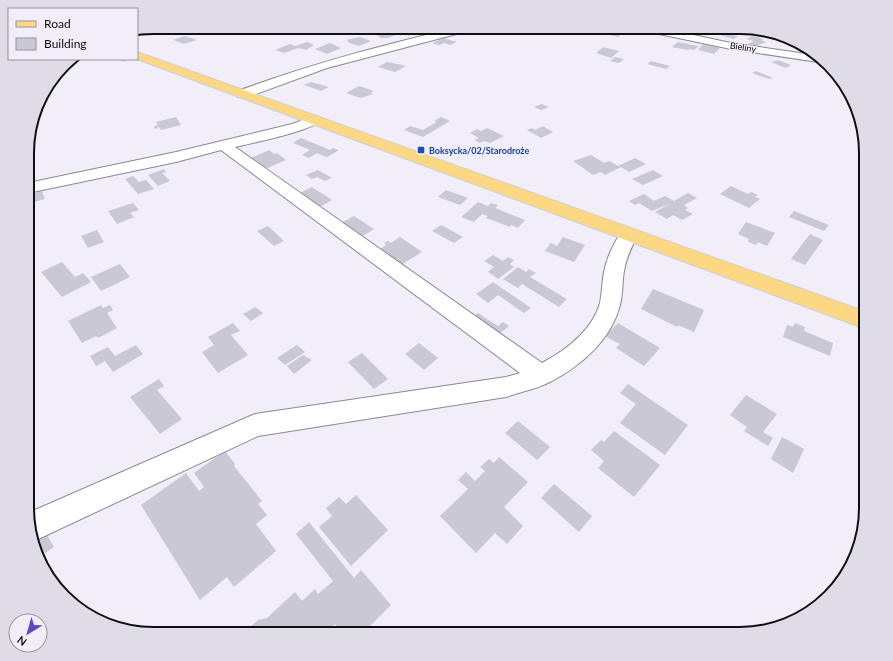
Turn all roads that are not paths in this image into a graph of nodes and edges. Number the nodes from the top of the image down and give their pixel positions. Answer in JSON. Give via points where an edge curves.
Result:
{"nodes":[{"id":1,"x":444,"y":34,"type":"edge"},
{"id":2,"x":674,"y":34,"type":"edge"},
{"id":3,"x":138,"y":55,"type":"edge"},
{"id":4,"x":812,"y":59,"type":"edge"},
{"id":5,"x":243,"y":94,"type":"junction"},
{"id":6,"x":314,"y":120,"type":"junction"},
{"id":7,"x":223,"y":145,"type":"junction"},
{"id":8,"x":34,"y":187,"type":"edge"},
{"id":9,"x":629,"y":234,"type":"junction"},
{"id":10,"x":859,"y":318,"type":"edge"},
{"id":11,"x":540,"y":375,"type":"junction"},
{"id":12,"x":35,"y":525,"type":"edge"}],
"edges":[{"from":1,"to":5,"type":"street","via":[[374,51],[274,81]]},
{"from":2,"to":4,"type":"street","name":"Bieliny"},
{"from":3,"to":5,"type":"main road"},
{"from":5,"to":6,"type":"main road"},
{"from":6,"to":7,"type":"street","via":[[297,127]]},
{"from":6,"to":9,"type":"main road"},
{"from":7,"to":8,"type":"street"},
{"from":7,"to":11,"type":"street"},
{"from":9,"to":10,"type":"main road"},
{"from":9,"to":11,"type":"street","via":[[621,248],[614,271],[614,289],[609,309],[596,334],[569,359]]},
{"from":11,"to":12,"type":"street","via":[[506,387],[255,425]]}]}
